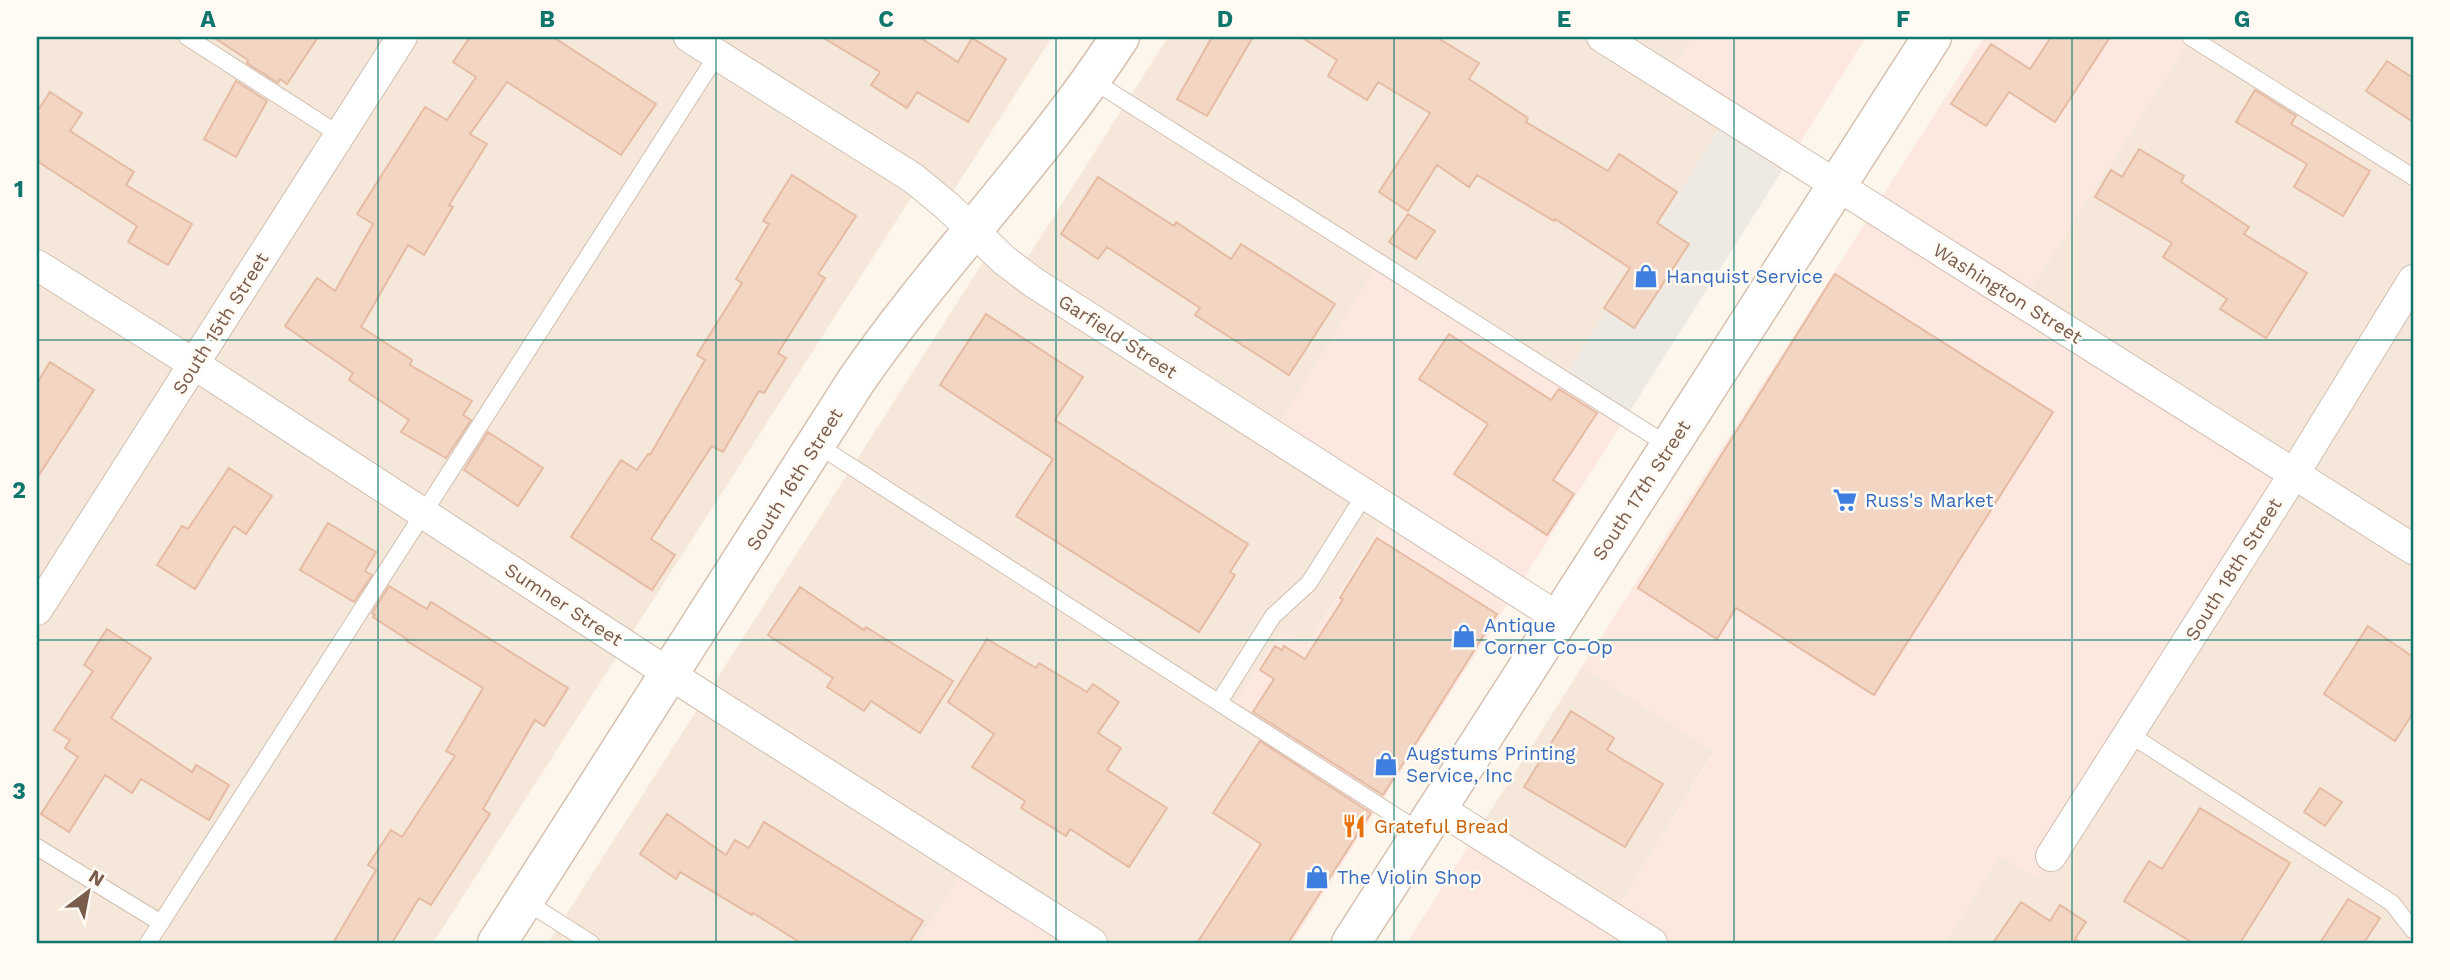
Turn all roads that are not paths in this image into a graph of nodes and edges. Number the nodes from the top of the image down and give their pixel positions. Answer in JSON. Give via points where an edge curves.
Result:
{"nodes":[{"id":1,"x":187,"y":37,"type":"edge"},
{"id":2,"x":402,"y":37,"type":"edge"},
{"id":3,"x":689,"y":37,"type":"edge"},
{"id":4,"x":1120,"y":37,"type":"edge"},
{"id":5,"x":1602,"y":37,"type":"edge"},
{"id":6,"x":1932,"y":37,"type":"edge"},
{"id":7,"x":2190,"y":37,"type":"edge"},
{"id":8,"x":717,"y":55,"type":"junction"},
{"id":9,"x":1092,"y":80,"type":"junction"},
{"id":10,"x":340,"y":135,"type":"junction"},
{"id":11,"x":2413,"y":177,"type":"edge"},
{"id":12,"x":1837,"y":185,"type":"junction"},
{"id":13,"x":972,"y":230,"type":"junction"},
{"id":14,"x":37,"y":264,"type":"edge"},
{"id":15,"x":2413,"y":280,"type":"edge"},
{"id":16,"x":194,"y":364,"type":"junction"},
{"id":17,"x":816,"y":444,"type":"junction"},
{"id":18,"x":1669,"y":446,"type":"junction"},
{"id":19,"x":2294,"y":474,"type":"junction"},
{"id":20,"x":1365,"y":494,"type":"junction"},
{"id":21,"x":423,"y":513,"type":"junction"},
{"id":22,"x":2413,"y":549,"type":"edge"},
{"id":23,"x":39,"y":600,"type":"edge"},
{"id":24,"x":1559,"y":618,"type":"junction"},
{"id":25,"x":670,"y":674,"type":"junction"},
{"id":26,"x":1219,"y":702,"type":"junction"},
{"id":27,"x":2129,"y":734,"type":"junction"},
{"id":28,"x":1430,"y":820,"type":"junction"},
{"id":29,"x":37,"y":847,"type":"edge"},
{"id":30,"x":2051,"y":856,"type":"dead end"},
{"id":31,"x":525,"y":901,"type":"junction"},
{"id":32,"x":161,"y":923,"type":"junction"},
{"id":33,"x":2413,"y":930,"type":"edge"},
{"id":34,"x":148,"y":943,"type":"edge"},
{"id":35,"x":497,"y":943,"type":"edge"},
{"id":36,"x":591,"y":943,"type":"edge"},
{"id":37,"x":1092,"y":943,"type":"edge"},
{"id":38,"x":1351,"y":943,"type":"edge"},
{"id":39,"x":1652,"y":943,"type":"edge"}],
"edges":[{"from":1,"to":10,"type":"lane"},
{"from":2,"to":10,"type":"street","name":"South 15th Street"},
{"from":3,"to":8,"type":"street","name":"Garfield Street"},
{"from":4,"to":9,"type":"main road","name":"South 16th Street"},
{"from":5,"to":12,"type":"street","name":"Washington Street"},
{"from":6,"to":12,"type":"main road","name":"South 17th Street"},
{"from":7,"to":11,"type":"lane"},
{"from":8,"to":13,"type":"street","name":"Garfield Street","via":[[913,178]]},
{"from":8,"to":21,"type":"lane"},
{"from":9,"to":13,"type":"main road","name":"South 16th Street"},
{"from":9,"to":18,"type":"lane"},
{"from":10,"to":16,"type":"street","name":"South 15th Street"},
{"from":12,"to":18,"type":"main road","name":"South 17th Street"},
{"from":12,"to":19,"type":"street","name":"Washington Street"},
{"from":13,"to":17,"type":"main road","name":"South 16th Street","via":[[894,327]]},
{"from":13,"to":20,"type":"street","name":"Garfield Street","via":[[1034,282]]},
{"from":14,"to":16,"type":"street","name":"Sumner Street"},
{"from":15,"to":19,"type":"street","name":"South 18th Street"},
{"from":16,"to":21,"type":"street","name":"Sumner Street"},
{"from":16,"to":23,"type":"street","name":"South 15th Street"},
{"from":17,"to":25,"type":"main road","name":"South 16th Street"},
{"from":17,"to":26,"type":"lane"},
{"from":18,"to":24,"type":"main road","name":"South 17th Street"},
{"from":19,"to":22,"type":"street","name":"Washington Street"},
{"from":19,"to":27,"type":"street","name":"South 18th Street"},
{"from":20,"to":24,"type":"street","name":"Garfield Street"},
{"from":20,"to":26,"type":"lane","via":[[1309,583],[1273,616]]},
{"from":21,"to":25,"type":"street","name":"Sumner Street"},
{"from":21,"to":32,"type":"lane"},
{"from":24,"to":28,"type":"main road","name":"South 17th Street"},
{"from":25,"to":31,"type":"main road","name":"South 16th Street"},
{"from":25,"to":37,"type":"street","name":"Sumner Street"},
{"from":26,"to":28,"type":"lane"},
{"from":27,"to":30,"type":"street","name":"South 18th Street"},
{"from":27,"to":33,"type":"lane","via":[[2392,903]]},
{"from":28,"to":38,"type":"main road","name":"South 17th Street"},
{"from":28,"to":39,"type":"street"},
{"from":29,"to":32,"type":"lane"},
{"from":31,"to":35,"type":"main road","name":"South 16th Street"},
{"from":31,"to":36,"type":"lane"},
{"from":32,"to":34,"type":"lane"}]}
